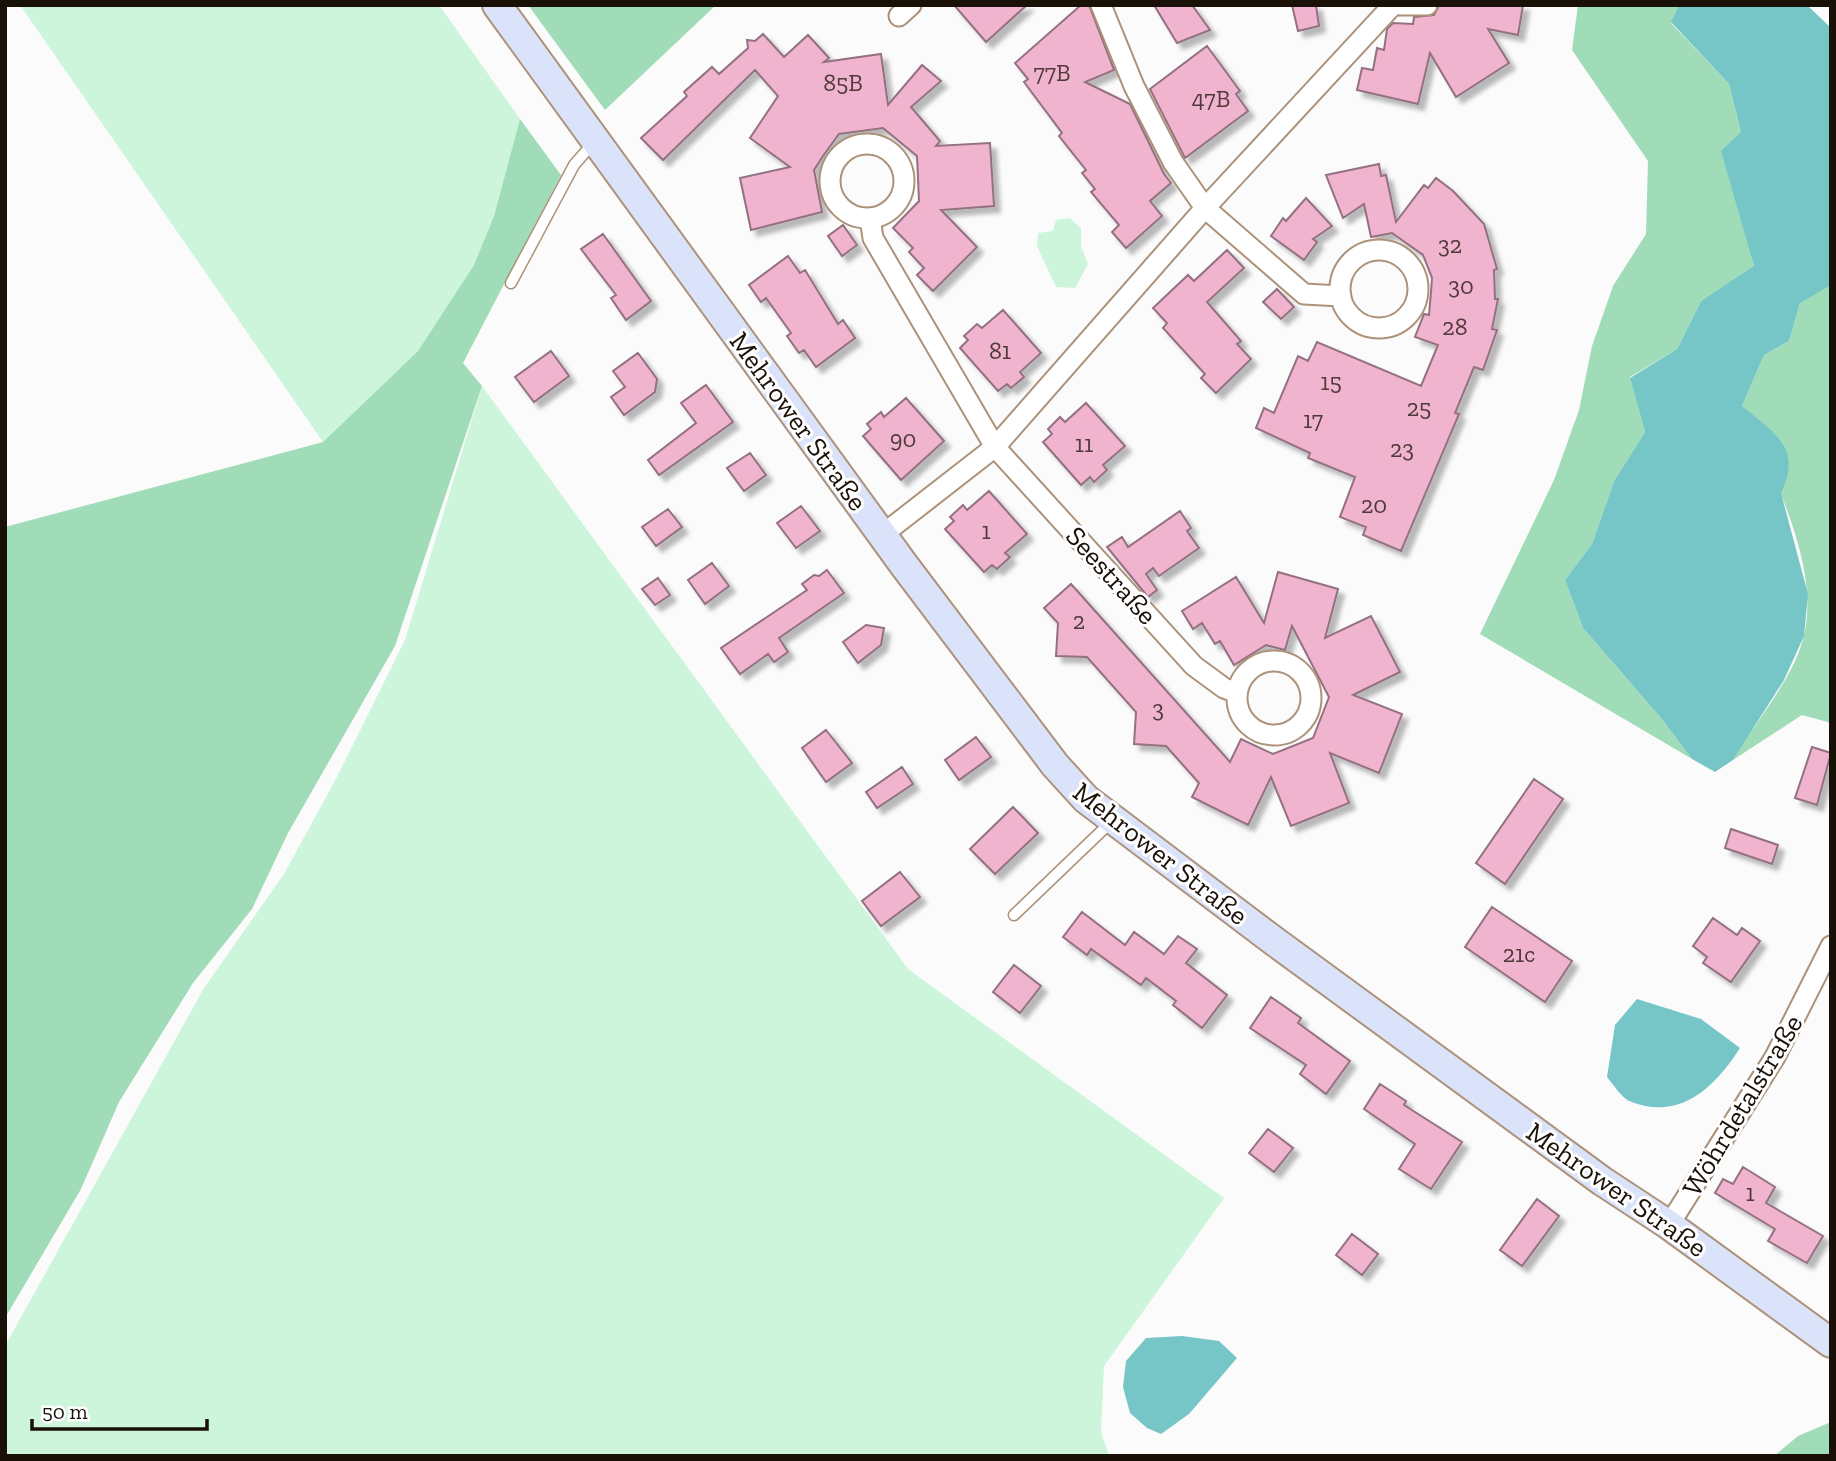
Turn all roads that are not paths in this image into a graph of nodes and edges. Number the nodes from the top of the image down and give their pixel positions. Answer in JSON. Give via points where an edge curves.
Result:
{"nodes":[{"id":1,"x":497,"y":5,"type":"edge"},
{"id":2,"x":1101,"y":5,"type":"edge"},
{"id":3,"x":1393,"y":5,"type":"edge"},
{"id":4,"x":1401,"y":5,"type":"edge"},
{"id":5,"x":1427,"y":5,"type":"edge"},
{"id":6,"x":594,"y":141,"type":"junction"},
{"id":7,"x":1205,"y":208,"type":"junction"},
{"id":8,"x":870,"y":218,"type":"dead end"},
{"id":9,"x":511,"y":283,"type":"dead end"},
{"id":10,"x":1341,"y":296,"type":"junction"},
{"id":11,"x":995,"y":447,"type":"junction"},
{"id":12,"x":883,"y":535,"type":"junction"},
{"id":13,"x":1237,"y":693,"type":"dead end"},
{"id":14,"x":1113,"y":821,"type":"junction"},
{"id":15,"x":1014,"y":915,"type":"dead end"},
{"id":16,"x":1831,"y":946,"type":"edge"},
{"id":17,"x":1669,"y":1225,"type":"junction"},
{"id":18,"x":1831,"y":1343,"type":"edge"}],
"edges":[{"from":1,"to":6,"type":"main road","name":"Mehrower Straße"},
{"from":2,"to":7,"type":"street","via":[[1134,86],[1173,162]]},
{"from":3,"to":7,"type":"street"},
{"from":4,"to":5,"type":"street"},
{"from":6,"to":9,"type":"lane","via":[[574,165]]},
{"from":6,"to":12,"type":"main road","name":"Mehrower Straße"},
{"from":7,"to":10,"type":"street","via":[[1304,294]]},
{"from":7,"to":11,"type":"street"},
{"from":8,"to":11,"type":"street","name":"Seestraße","via":[[873,238]]},
{"from":10,"to":10,"type":"street","via":[[1349,315],[1359,323],[1384,328],[1407,317],[1415,307],[1418,282],[1406,260],[1395,253],[1369,251],[1341,277]]},
{"from":11,"to":12,"type":"street"},
{"from":11,"to":13,"type":"street","name":"Seestraße","via":[[1194,666]]},
{"from":12,"to":14,"type":"main road","name":"Mehrower Straße","via":[[1055,765]]},
{"from":14,"to":15,"type":"lane"},
{"from":14,"to":17,"type":"main road","name":"Mehrower Straße","via":[[1602,1181]]},
{"from":16,"to":17,"type":"street","name":"Wöhrdetalstraße","via":[[1775,1057]]},
{"from":17,"to":18,"type":"main road","name":"Mehrower Straße"}]}
